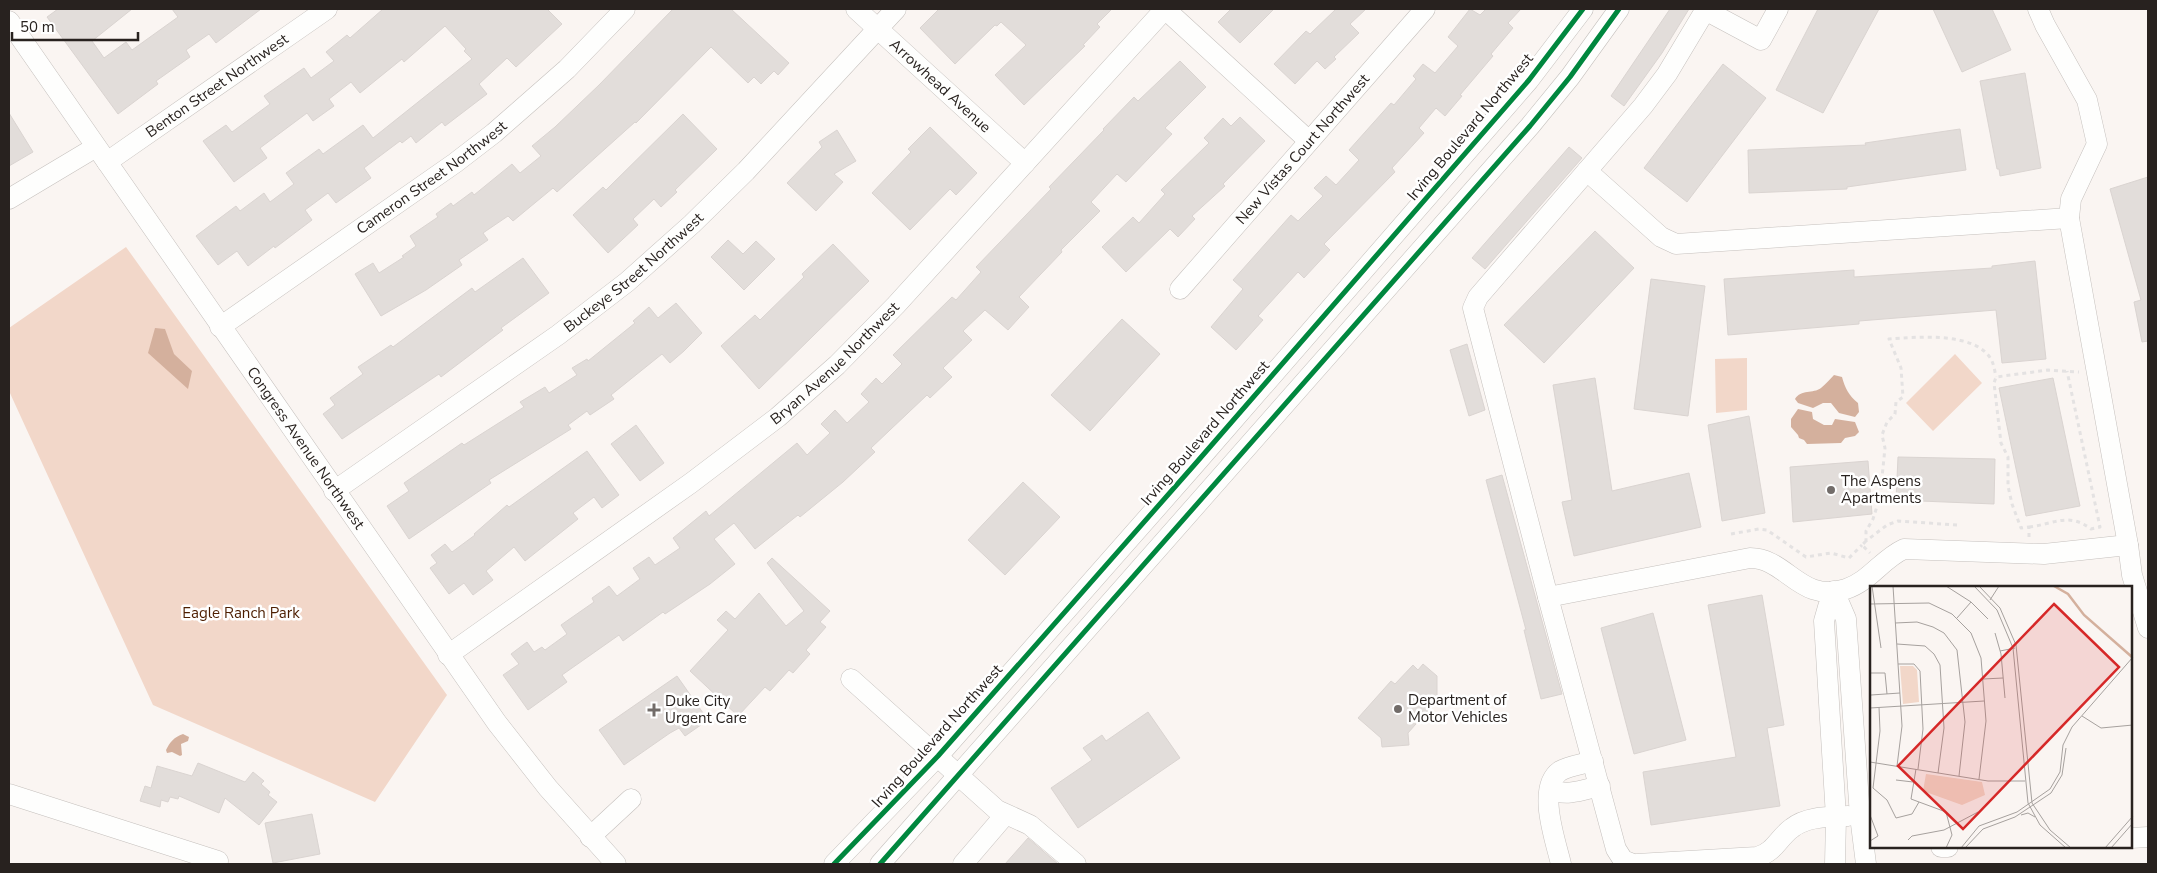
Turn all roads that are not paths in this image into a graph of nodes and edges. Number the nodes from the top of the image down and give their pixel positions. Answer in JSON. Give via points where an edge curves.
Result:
{"nodes":[{"id":1,"x":327,"y":9,"type":"edge"},
{"id":2,"x":625,"y":9,"type":"edge"},
{"id":3,"x":856,"y":9,"type":"edge"},
{"id":4,"x":896,"y":9,"type":"edge"},
{"id":5,"x":1165,"y":9,"type":"edge"},
{"id":6,"x":1425,"y":9,"type":"edge"},
{"id":7,"x":1619,"y":9,"type":"edge"},
{"id":8,"x":1705,"y":9,"type":"edge"},
{"id":9,"x":1778,"y":9,"type":"edge"},
{"id":10,"x":2038,"y":9,"type":"edge"},
{"id":11,"x":1577,"y":11,"type":"edge"},
{"id":12,"x":9,"y":21,"type":"edge"},
{"id":13,"x":878,"y":29,"type":"junction"},
{"id":14,"x":1602,"y":33,"type":"junction"},
{"id":15,"x":1309,"y":141,"type":"junction"},
{"id":16,"x":101,"y":155,"type":"junction"},
{"id":17,"x":1025,"y":163,"type":"junction"},
{"id":18,"x":1587,"y":171,"type":"junction"},
{"id":19,"x":9,"y":199,"type":"edge"},
{"id":20,"x":2069,"y":218,"type":"junction"},
{"id":21,"x":1180,"y":289,"type":"dead end"},
{"id":22,"x":220,"y":327,"type":"junction"},
{"id":23,"x":334,"y":491,"type":"junction"},
{"id":24,"x":2128,"y":545,"type":"junction"},
{"id":25,"x":1834,"y":591,"type":"junction"},
{"id":26,"x":1548,"y":597,"type":"junction"},
{"id":27,"x":2148,"y":628,"type":"edge"},
{"id":28,"x":448,"y":654,"type":"junction"},
{"id":29,"x":851,"y":679,"type":"dead end"},
{"id":30,"x":938,"y":756,"type":"junction"},
{"id":31,"x":1593,"y":761,"type":"junction"},
{"id":32,"x":958,"y":776,"type":"junction"},
{"id":33,"x":1600,"y":786,"type":"junction"},
{"id":34,"x":1550,"y":789,"type":"junction"},
{"id":35,"x":9,"y":794,"type":"edge"},
{"id":36,"x":631,"y":799,"type":"dead end"},
{"id":37,"x":1005,"y":815,"type":"junction"},
{"id":38,"x":1865,"y":816,"type":"edge"},
{"id":39,"x":1836,"y":817,"type":"junction"},
{"id":40,"x":590,"y":837,"type":"junction"},
{"id":41,"x":2148,"y":837,"type":"edge"},
{"id":42,"x":2132,"y":838,"type":"edge"},
{"id":43,"x":218,"y":861,"type":"dead end"},
{"id":44,"x":616,"y":864,"type":"edge"},
{"id":45,"x":834,"y":864,"type":"edge"},
{"id":46,"x":880,"y":864,"type":"edge"},
{"id":47,"x":963,"y":864,"type":"edge"},
{"id":48,"x":1076,"y":864,"type":"edge"},
{"id":49,"x":1561,"y":864,"type":"edge"},
{"id":50,"x":1633,"y":864,"type":"edge"},
{"id":51,"x":1637,"y":864,"type":"edge"},
{"id":52,"x":1836,"y":864,"type":"edge"},
{"id":53,"x":1866,"y":864,"type":"edge"}],
"edges":[{"from":1,"to":16,"type":"street","name":"Benton Street Northwest"},
{"from":2,"to":22,"type":"street","name":"Cameron Street Northwest","via":[[567,69],[456,163]]},
{"from":3,"to":13,"type":"street","name":"Arrowhead Avenue"},
{"from":4,"to":13,"type":"street","name":"Buckeye Street Northwest"},
{"from":5,"to":15,"type":"street"},
{"from":5,"to":17,"type":"street","name":"Bryan Avenue Northwest"},
{"from":6,"to":15,"type":"street","name":"New Vistas Court Northwest"},
{"from":7,"to":14,"type":"street"},
{"from":8,"to":9,"type":"street","via":[[1761,40]]},
{"from":8,"to":18,"type":"street","via":[[1667,74],[1630,123]]},
{"from":10,"to":20,"type":"street","via":[[2087,100],[2097,144],[2071,199]]},
{"from":11,"to":14,"type":"street"},
{"from":11,"to":30,"type":"street","name":"Irving Boulevard Northwest","via":[[1528,80],[1477,140]]},
{"from":12,"to":16,"type":"street","name":"Congress Avenue Northwest"},
{"from":13,"to":17,"type":"street","name":"Arrowhead Avenue"},
{"from":13,"to":23,"type":"street","name":"Buckeye Street Northwest","via":[[746,171],[627,282],[558,335]]},
{"from":14,"to":32,"type":"street","via":[[1530,126]]},
{"from":15,"to":21,"type":"street","name":"New Vistas Court Northwest"},
{"from":16,"to":19,"type":"street","name":"Benton Street Northwest"},
{"from":16,"to":22,"type":"street","name":"Congress Avenue Northwest"},
{"from":17,"to":28,"type":"street","name":"Bryan Avenue Northwest","via":[[889,312],[837,365],[778,417],[691,483]]},
{"from":18,"to":20,"type":"street","via":[[1661,237],[1676,244]]},
{"from":18,"to":26,"type":"street","via":[[1478,297],[1473,308]]},
{"from":20,"to":24,"type":"street"},
{"from":22,"to":23,"type":"street","name":"Congress Avenue Northwest"},
{"from":23,"to":28,"type":"street","name":"Congress Avenue Northwest"},
{"from":24,"to":25,"type":"street","via":[[2030,554],[1904,549],[1864,580]]},
{"from":24,"to":27,"type":"street","via":[[2132,575]]},
{"from":25,"to":26,"type":"street","via":[[1808,588],[1768,561],[1750,558]]},
{"from":25,"to":38,"type":"street","via":[[1846,619]]},
{"from":25,"to":39,"type":"street","via":[[1824,621]]},
{"from":26,"to":31,"type":"street"},
{"from":28,"to":40,"type":"street","name":"Congress Avenue Northwest","via":[[512,743]]},
{"from":29,"to":30,"type":"street"},
{"from":30,"to":32,"type":"street"},
{"from":30,"to":45,"type":"street","name":"Irving Boulevard Northwest"},
{"from":31,"to":33,"type":"street"},
{"from":31,"to":34,"type":"street","via":[[1560,771]]},
{"from":32,"to":37,"type":"street"},
{"from":32,"to":46,"type":"street"},
{"from":33,"to":34,"type":"street","via":[[1568,794]]},
{"from":33,"to":50,"type":"street","via":[[1616,849],[1623,860]]},
{"from":34,"to":49,"type":"street","via":[[1548,809]]},
{"from":35,"to":43,"type":"street"},
{"from":36,"to":40,"type":"street"},
{"from":37,"to":47,"type":"street"},
{"from":37,"to":48,"type":"street","via":[[1030,825]]},
{"from":38,"to":39,"type":"street"},
{"from":38,"to":53,"type":"street"},
{"from":39,"to":51,"type":"street","via":[[1798,824],[1772,850],[1757,857]]},
{"from":39,"to":52,"type":"street"},
{"from":40,"to":44,"type":"street","name":"Congress Avenue Northwest"},
{"from":41,"to":42,"type":"street"}]}
